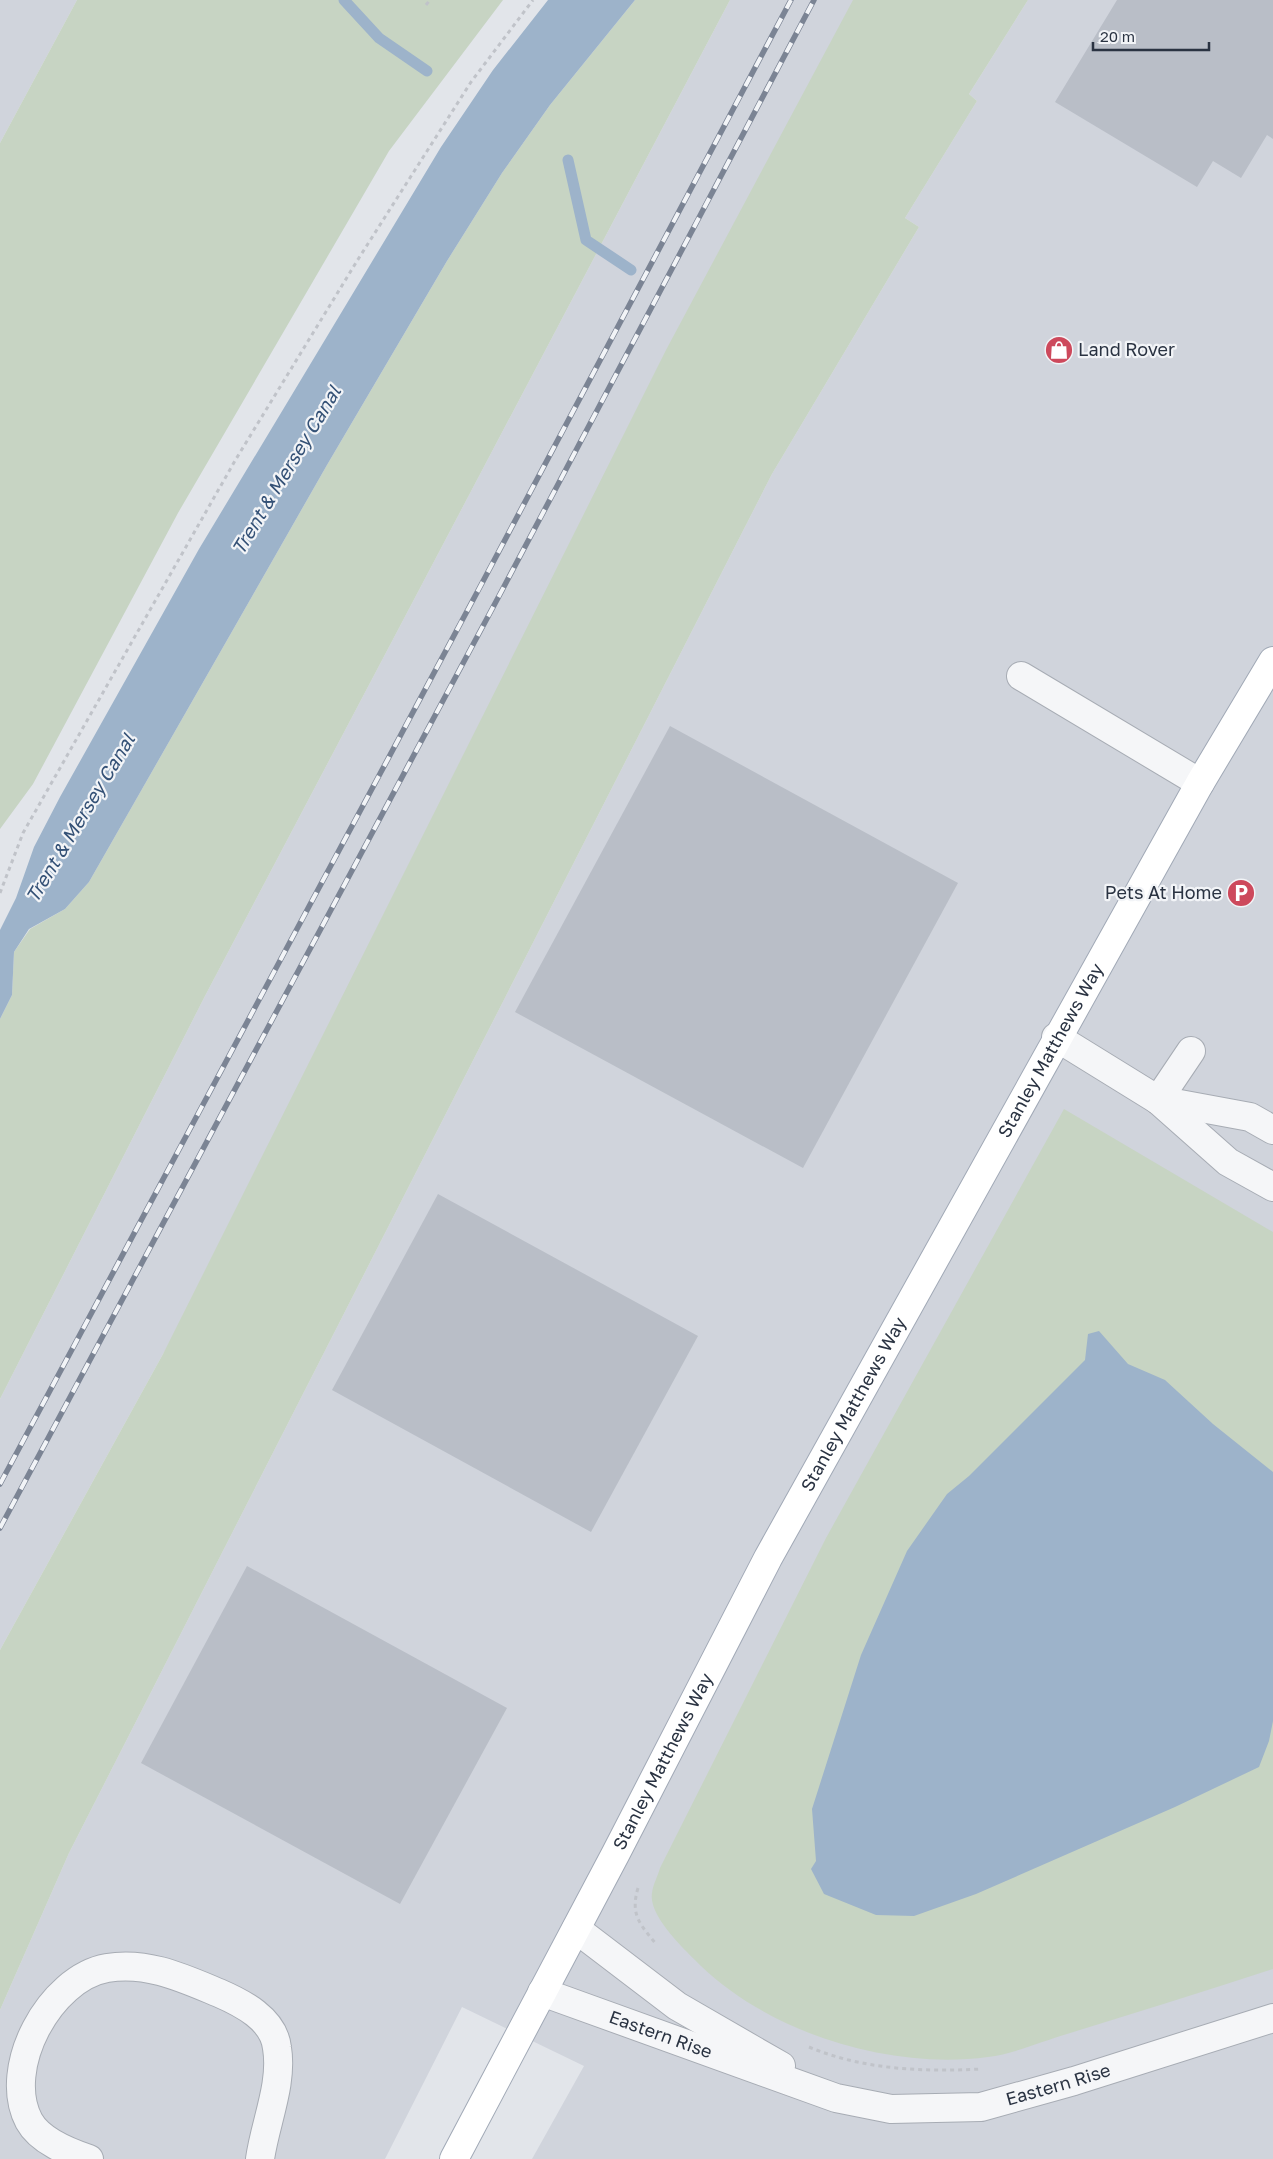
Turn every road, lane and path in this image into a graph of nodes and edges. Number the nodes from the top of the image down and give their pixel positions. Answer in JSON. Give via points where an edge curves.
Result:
{"nodes":[{"id":1,"x":430,"y":0,"type":"edge"},
{"id":2,"x":533,"y":0,"type":"edge"},
{"id":3,"x":426,"y":4,"type":"dead end"},
{"id":4,"x":1273,"y":661,"type":"edge"},
{"id":5,"x":1021,"y":676,"type":"dead end"},
{"id":6,"x":1200,"y":782,"type":"junction"},
{"id":7,"x":0,"y":894,"type":"edge"},
{"id":8,"x":1056,"y":1037,"type":"junction"},
{"id":9,"x":1190,"y":1051,"type":"dead end"},
{"id":10,"x":1158,"y":1100,"type":"junction"},
{"id":11,"x":1273,"y":1130,"type":"edge"},
{"id":12,"x":1273,"y":1187,"type":"edge"},
{"id":13,"x":641,"y":1881,"type":"dead end"},
{"id":14,"x":576,"y":1929,"type":"junction"},
{"id":15,"x":661,"y":1951,"type":"dead end"},
{"id":16,"x":542,"y":1992,"type":"junction"},
{"id":17,"x":1273,"y":2018,"type":"edge"},
{"id":18,"x":803,"y":2044,"type":"dead end"},
{"id":19,"x":989,"y":2069,"type":"dead end"},
{"id":20,"x":836,"y":2098,"type":"junction"},
{"id":21,"x":89,"y":2159,"type":"edge"},
{"id":22,"x":260,"y":2159,"type":"edge"},
{"id":23,"x":454,"y":2159,"type":"edge"}],
"edges":[{"from":1,"to":3,"type":"path"},
{"from":2,"to":7,"type":"path","via":[[471,82],[236,459],[23,833]]},
{"from":4,"to":6,"type":"main road","name":"Stanley Matthews Way"},
{"from":5,"to":6,"type":"street"},
{"from":6,"to":8,"type":"main road","name":"Stanley Matthews Way"},
{"from":8,"to":10,"type":"street"},
{"from":8,"to":14,"type":"main road","name":"Stanley Matthews Way","via":[[768,1558]]},
{"from":9,"to":10,"type":"street"},
{"from":10,"to":11,"type":"street","via":[[1250,1116]]},
{"from":10,"to":12,"type":"street","via":[[1228,1162]]},
{"from":13,"to":15,"type":"path","via":[[635,1899],[636,1918]]},
{"from":14,"to":16,"type":"main road","name":"Stanley Matthews Way"},
{"from":14,"to":20,"type":"street","name":"Eastern Rise","via":[[677,2006]]},
{"from":16,"to":20,"type":"street","name":"Eastern Rise"},
{"from":16,"to":23,"type":"main road","name":"Stanley Matthews Way"},
{"from":17,"to":20,"type":"street","name":"Eastern Rise","via":[[981,2107],[891,2109]]},
{"from":18,"to":19,"type":"path","via":[[828,2055],[878,2066],[933,2071]]},
{"from":21,"to":22,"type":"street","via":[[54,2143],[30,2122],[21,2101],[19,2080],[24,2053],[37,2026],[73,1983],[106,1968],[138,1967],[166,1971],[242,2003],[261,2018],[271,2032],[277,2046],[278,2072]]}]}
